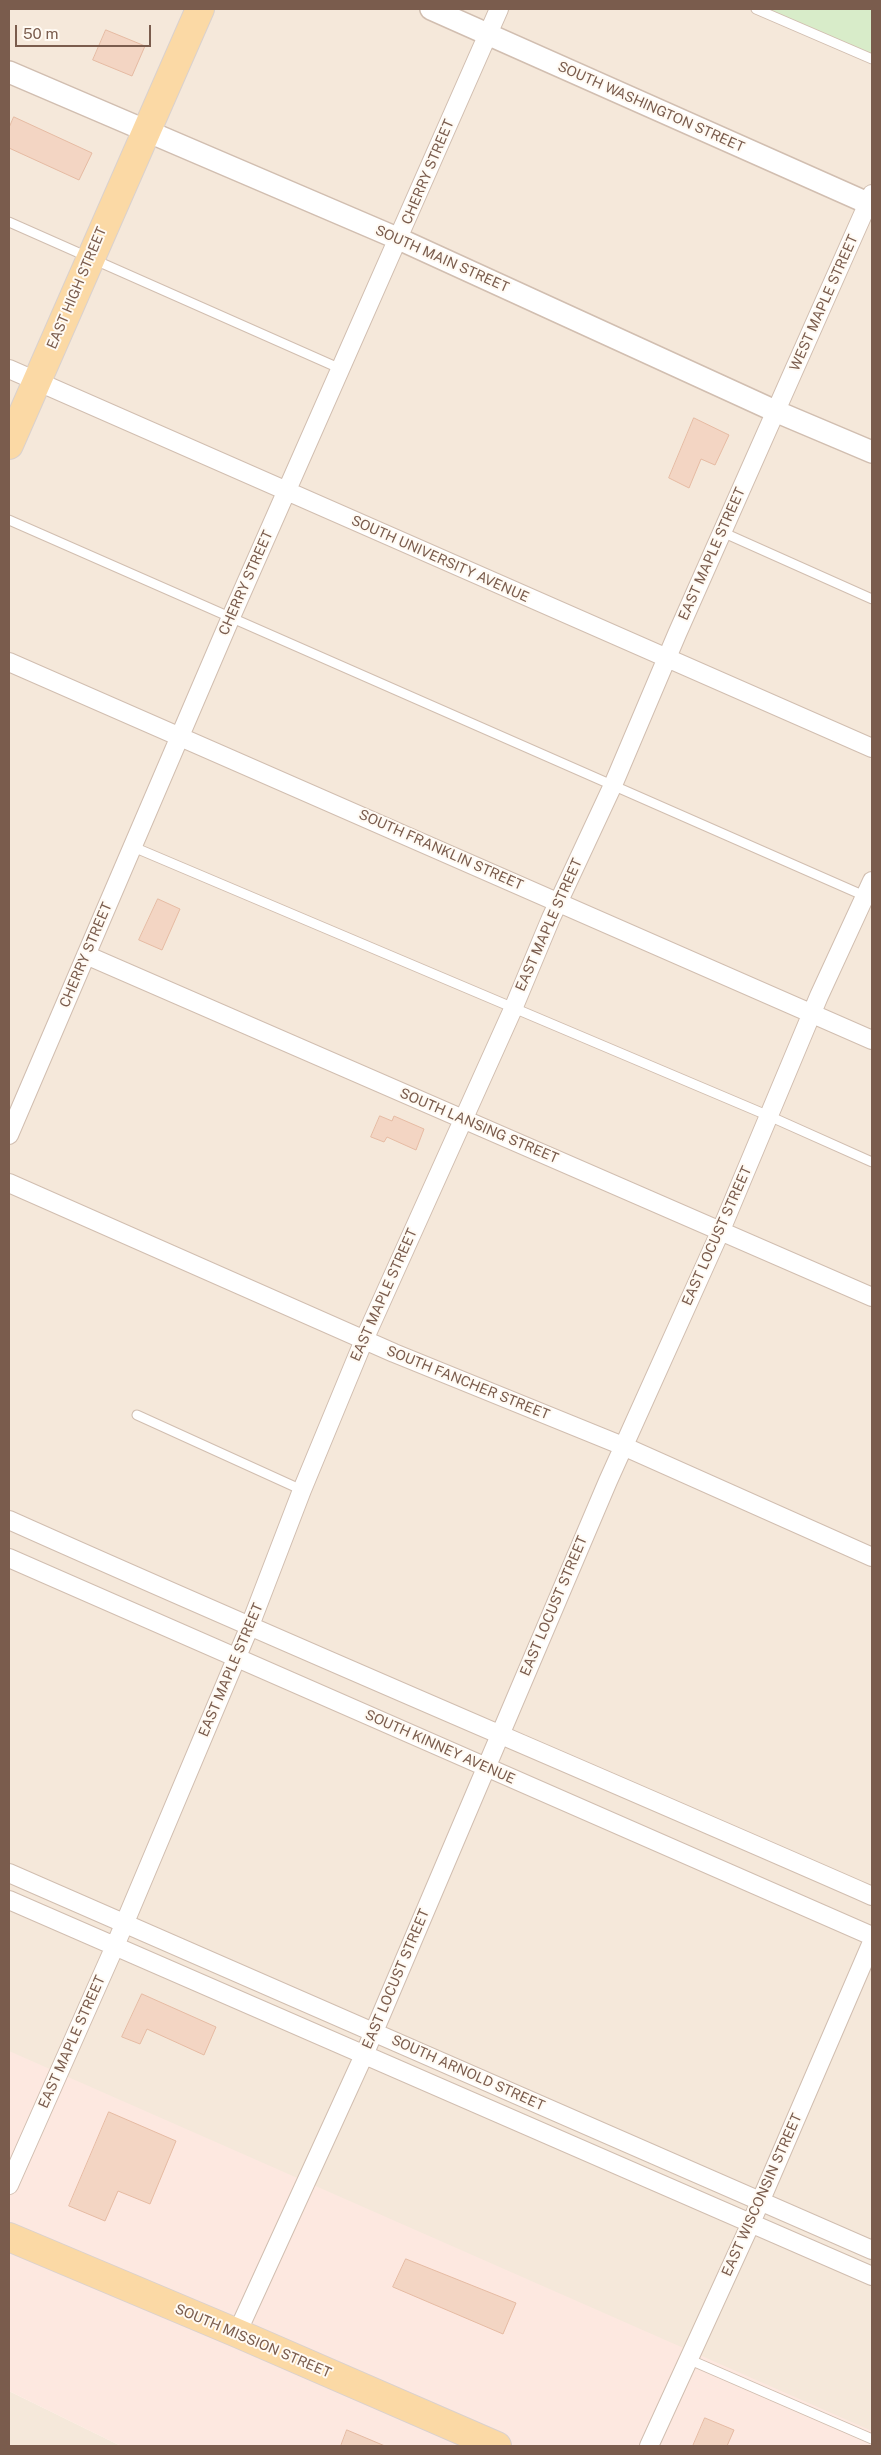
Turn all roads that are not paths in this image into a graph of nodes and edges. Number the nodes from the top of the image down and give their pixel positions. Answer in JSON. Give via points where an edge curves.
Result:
{"nodes":[{"id":1,"x":200,"y":9,"type":"edge"},
{"id":2,"x":430,"y":9,"type":"edge"},
{"id":3,"x":499,"y":9,"type":"edge"},
{"id":4,"x":756,"y":9,"type":"edge"},
{"id":5,"x":489,"y":34,"type":"junction"},
{"id":6,"x":872,"y":59,"type":"edge"},
{"id":7,"x":9,"y":72,"type":"edge"},
{"id":8,"x":145,"y":130,"type":"junction"},
{"id":9,"x":871,"y":201,"type":"edge"},
{"id":10,"x":9,"y":222,"type":"edge"},
{"id":11,"x":399,"y":239,"type":"junction"},
{"id":12,"x":90,"y":257,"type":"junction"},
{"id":13,"x":9,"y":369,"type":"edge"},
{"id":14,"x":341,"y":369,"type":"junction"},
{"id":15,"x":37,"y":381,"type":"junction"},
{"id":16,"x":775,"y":412,"type":"junction"},
{"id":17,"x":9,"y":445,"type":"edge"},
{"id":18,"x":872,"y":452,"type":"edge"},
{"id":19,"x":287,"y":491,"type":"junction"},
{"id":20,"x":9,"y":520,"type":"edge"},
{"id":21,"x":722,"y":532,"type":"junction"},
{"id":22,"x":872,"y":599,"type":"edge"},
{"id":23,"x":231,"y":617,"type":"junction"},
{"id":24,"x":668,"y":659,"type":"junction"},
{"id":25,"x":9,"y":662,"type":"edge"},
{"id":26,"x":179,"y":736,"type":"junction"},
{"id":27,"x":872,"y":748,"type":"edge"},
{"id":28,"x":613,"y":785,"type":"junction"},
{"id":29,"x":131,"y":846,"type":"junction"},
{"id":30,"x":870,"y":892,"type":"edge"},
{"id":31,"x":558,"y":901,"type":"junction"},
{"id":32,"x":86,"y":955,"type":"junction"},
{"id":33,"x":513,"y":1008,"type":"junction"},
{"id":34,"x":812,"y":1014,"type":"junction"},
{"id":35,"x":872,"y":1040,"type":"edge"},
{"id":36,"x":769,"y":1116,"type":"junction"},
{"id":37,"x":463,"y":1119,"type":"junction"},
{"id":38,"x":9,"y":1135,"type":"edge"},
{"id":39,"x":872,"y":1162,"type":"edge"},
{"id":40,"x":9,"y":1183,"type":"edge"},
{"id":41,"x":721,"y":1230,"type":"junction"},
{"id":42,"x":872,"y":1297,"type":"edge"},
{"id":43,"x":364,"y":1340,"type":"junction"},
{"id":44,"x":137,"y":1415,"type":"dead end"},
{"id":45,"x":623,"y":1446,"type":"junction"},
{"id":46,"x":302,"y":1490,"type":"junction"},
{"id":47,"x":9,"y":1520,"type":"edge"},
{"id":48,"x":872,"y":1557,"type":"edge"},
{"id":49,"x":9,"y":1558,"type":"edge"},
{"id":50,"x":249,"y":1628,"type":"junction"},
{"id":51,"x":236,"y":1658,"type":"junction"},
{"id":52,"x":500,"y":1733,"type":"junction"},
{"id":53,"x":485,"y":1766,"type":"junction"},
{"id":54,"x":9,"y":1873,"type":"edge"},
{"id":55,"x":872,"y":1896,"type":"edge"},
{"id":56,"x":9,"y":1900,"type":"edge"},
{"id":57,"x":124,"y":1924,"type":"junction"},
{"id":58,"x":872,"y":1936,"type":"edge"},
{"id":59,"x":872,"y":1942,"type":"edge"},
{"id":60,"x":115,"y":1946,"type":"junction"},
{"id":61,"x":374,"y":2032,"type":"junction"},
{"id":62,"x":364,"y":2055,"type":"junction"},
{"id":63,"x":9,"y":2185,"type":"edge"},
{"id":64,"x":760,"y":2200,"type":"junction"},
{"id":65,"x":751,"y":2223,"type":"junction"},
{"id":66,"x":9,"y":2237,"type":"edge"},
{"id":67,"x":872,"y":2250,"type":"edge"},
{"id":68,"x":872,"y":2276,"type":"edge"},
{"id":69,"x":237,"y":2333,"type":"junction"},
{"id":70,"x":688,"y":2359,"type":"junction"},
{"id":71,"x":872,"y":2439,"type":"edge"},
{"id":72,"x":497,"y":2446,"type":"edge"},
{"id":73,"x":649,"y":2446,"type":"edge"}],
"edges":[{"from":1,"to":8,"type":"main road","name":"EAST HIGH STREET"},
{"from":2,"to":5,"type":"street","name":"SOUTH WASHINGTON STREET"},
{"from":3,"to":5,"type":"street","name":"CHERRY STREET"},
{"from":4,"to":6,"type":"lane"},
{"from":5,"to":9,"type":"street","name":"SOUTH WASHINGTON STREET"},
{"from":5,"to":11,"type":"street","name":"CHERRY STREET"},
{"from":7,"to":8,"type":"street","name":"SOUTH MAIN STREET"},
{"from":8,"to":11,"type":"street","name":"SOUTH MAIN STREET"},
{"from":8,"to":12,"type":"main road","name":"EAST HIGH STREET"},
{"from":9,"to":16,"type":"street","name":"WEST MAPLE STREET"},
{"from":10,"to":12,"type":"lane"},
{"from":11,"to":14,"type":"street","name":"CHERRY STREET"},
{"from":11,"to":16,"type":"street","name":"SOUTH MAIN STREET"},
{"from":12,"to":14,"type":"lane"},
{"from":12,"to":15,"type":"main road","name":"EAST HIGH STREET"},
{"from":13,"to":15,"type":"street","name":"SOUTH UNIVERSITY AVENUE"},
{"from":14,"to":19,"type":"street","name":"CHERRY STREET"},
{"from":15,"to":17,"type":"main road","name":"EAST HIGH STREET"},
{"from":15,"to":19,"type":"street","name":"SOUTH UNIVERSITY AVENUE"},
{"from":16,"to":18,"type":"street","name":"SOUTH MAIN STREET"},
{"from":16,"to":21,"type":"street","name":"EAST MAPLE STREET"},
{"from":19,"to":23,"type":"street","name":"CHERRY STREET"},
{"from":19,"to":24,"type":"street","name":"SOUTH UNIVERSITY AVENUE"},
{"from":20,"to":23,"type":"lane"},
{"from":21,"to":22,"type":"lane"},
{"from":21,"to":24,"type":"street","name":"EAST MAPLE STREET"},
{"from":23,"to":26,"type":"street","name":"CHERRY STREET"},
{"from":23,"to":28,"type":"lane"},
{"from":24,"to":27,"type":"street","name":"SOUTH UNIVERSITY AVENUE"},
{"from":24,"to":28,"type":"street","name":"EAST MAPLE STREET"},
{"from":25,"to":26,"type":"street","name":"SOUTH FRANKLIN STREET"},
{"from":26,"to":29,"type":"street","name":"CHERRY STREET"},
{"from":26,"to":31,"type":"street","name":"SOUTH FRANKLIN STREET"},
{"from":28,"to":30,"type":"lane"},
{"from":28,"to":31,"type":"street","name":"EAST MAPLE STREET"},
{"from":29,"to":32,"type":"street","name":"CHERRY STREET"},
{"from":29,"to":33,"type":"lane"},
{"from":30,"to":34,"type":"street","name":"EAST LOCUST STREET"},
{"from":31,"to":33,"type":"street","name":"EAST MAPLE STREET"},
{"from":31,"to":34,"type":"street","name":"SOUTH FRANKLIN STREET"},
{"from":32,"to":37,"type":"street","name":"SOUTH LANSING STREET"},
{"from":32,"to":38,"type":"street","name":"CHERRY STREET"},
{"from":33,"to":36,"type":"lane"},
{"from":33,"to":37,"type":"street","name":"EAST MAPLE STREET"},
{"from":34,"to":35,"type":"street","name":"SOUTH FRANKLIN STREET"},
{"from":34,"to":36,"type":"street","name":"EAST LOCUST STREET"},
{"from":36,"to":39,"type":"lane"},
{"from":36,"to":41,"type":"street","name":"EAST LOCUST STREET"},
{"from":37,"to":41,"type":"street","name":"SOUTH LANSING STREET"},
{"from":37,"to":43,"type":"street","name":"EAST MAPLE STREET"},
{"from":40,"to":43,"type":"street","name":"SOUTH FANCHER STREET"},
{"from":41,"to":42,"type":"street","name":"SOUTH LANSING STREET"},
{"from":41,"to":45,"type":"street","name":"EAST LOCUST STREET"},
{"from":43,"to":45,"type":"street","name":"SOUTH FANCHER STREET"},
{"from":43,"to":46,"type":"street","name":"EAST MAPLE STREET"},
{"from":44,"to":46,"type":"lane"},
{"from":45,"to":48,"type":"street","name":"SOUTH FANCHER STREET"},
{"from":45,"to":52,"type":"street","name":"EAST LOCUST STREET"},
{"from":46,"to":50,"type":"street","name":"EAST MAPLE STREET"},
{"from":47,"to":50,"type":"street"},
{"from":49,"to":51,"type":"street","name":"SOUTH KINNEY AVENUE"},
{"from":50,"to":51,"type":"street","name":"EAST MAPLE STREET"},
{"from":50,"to":52,"type":"street"},
{"from":51,"to":53,"type":"street","name":"SOUTH KINNEY AVENUE"},
{"from":51,"to":57,"type":"street","name":"EAST MAPLE STREET"},
{"from":52,"to":53,"type":"street","name":"EAST LOCUST STREET"},
{"from":52,"to":55,"type":"street"},
{"from":53,"to":58,"type":"street","name":"SOUTH KINNEY AVENUE"},
{"from":53,"to":61,"type":"street","name":"EAST LOCUST STREET"},
{"from":54,"to":57,"type":"street","name":"SOUTH ARNOLD STREET"},
{"from":56,"to":60,"type":"street","name":"SOUTH ARNOLD STREET"},
{"from":57,"to":60,"type":"street","name":"EAST MAPLE STREET"},
{"from":57,"to":61,"type":"street","name":"SOUTH ARNOLD STREET"},
{"from":59,"to":64,"type":"street","name":"EAST WISCONSIN STREET"},
{"from":60,"to":62,"type":"street","name":"SOUTH ARNOLD STREET"},
{"from":60,"to":63,"type":"street","name":"EAST MAPLE STREET"},
{"from":61,"to":62,"type":"street","name":"EAST LOCUST STREET"},
{"from":61,"to":64,"type":"street","name":"SOUTH ARNOLD STREET"},
{"from":62,"to":65,"type":"street","name":"SOUTH ARNOLD STREET"},
{"from":62,"to":69,"type":"street","name":"EAST LOCUST STREET"},
{"from":64,"to":65,"type":"street","name":"EAST WISCONSIN STREET"},
{"from":64,"to":67,"type":"street","name":"SOUTH ARNOLD STREET"},
{"from":65,"to":68,"type":"street","name":"SOUTH ARNOLD STREET"},
{"from":65,"to":70,"type":"street","name":"EAST WISCONSIN STREET"},
{"from":66,"to":69,"type":"main road","name":"SOUTH MISSION STREET"},
{"from":69,"to":72,"type":"main road","name":"SOUTH MISSION STREET"},
{"from":70,"to":71,"type":"lane"},
{"from":70,"to":73,"type":"street","name":"EAST WISCONSIN STREET"}]}
